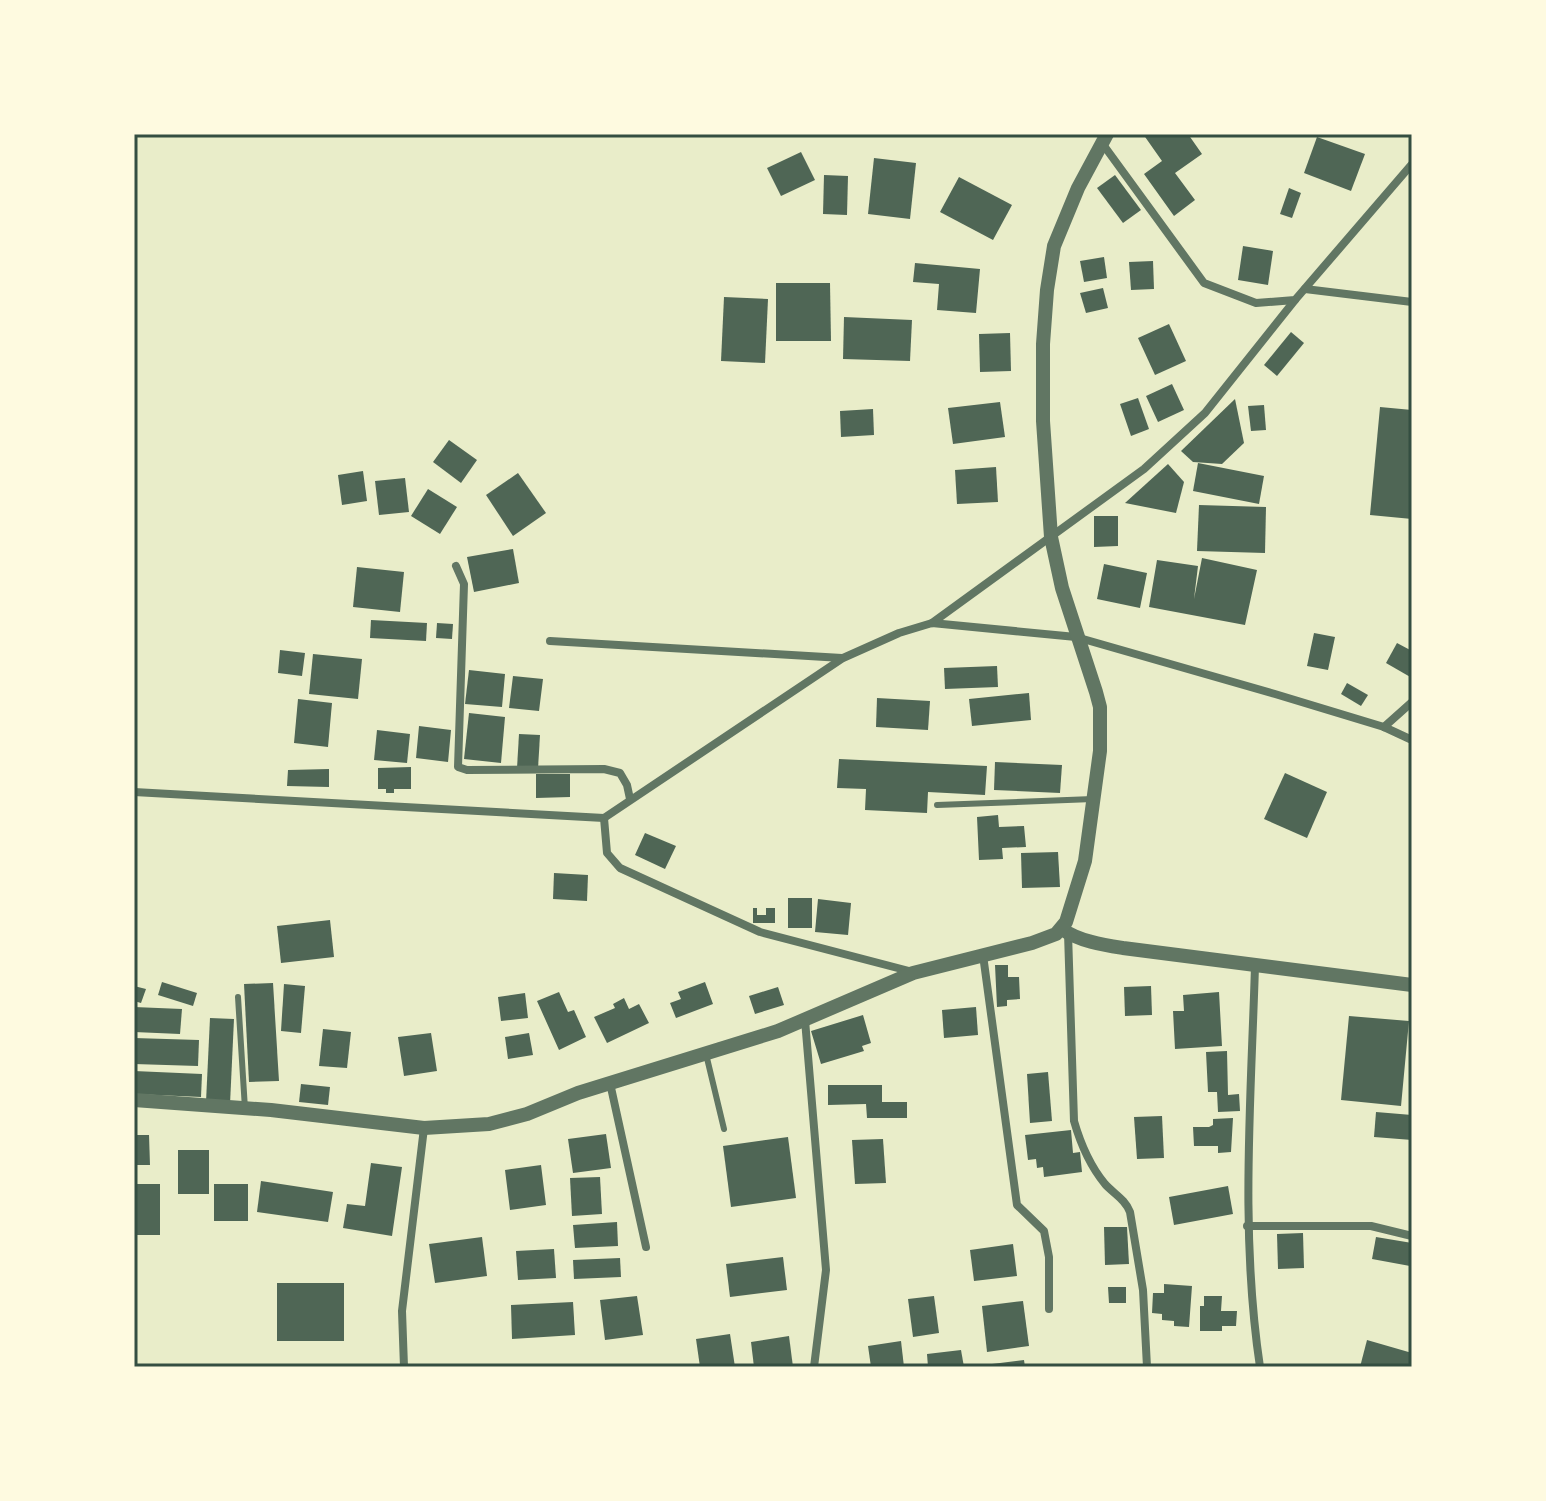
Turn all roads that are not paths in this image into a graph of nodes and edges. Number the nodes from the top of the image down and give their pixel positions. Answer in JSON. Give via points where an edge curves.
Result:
{"nodes":[{"id":1,"x":1104,"y":138,"type":"edge"},
{"id":2,"x":1412,"y":164,"type":"edge"},
{"id":3,"x":1305,"y":289,"type":"junction"},
{"id":4,"x":1295,"y":300,"type":"junction"},
{"id":5,"x":1412,"y":302,"type":"edge"},
{"id":6,"x":1051,"y":537,"type":"junction"},
{"id":7,"x":456,"y":566,"type":"dead end"},
{"id":8,"x":932,"y":623,"type":"junction"},
{"id":9,"x":1076,"y":637,"type":"junction"},
{"id":10,"x":550,"y":641,"type":"dead end"},
{"id":11,"x":843,"y":658,"type":"junction"},
{"id":12,"x":1412,"y":702,"type":"edge"},
{"id":13,"x":1384,"y":727,"type":"junction"},
{"id":14,"x":1412,"y":740,"type":"edge"},
{"id":15,"x":134,"y":792,"type":"edge"},
{"id":16,"x":630,"y":799,"type":"junction"},
{"id":17,"x":1095,"y":799,"type":"junction"},
{"id":18,"x":937,"y":805,"type":"dead end"},
{"id":19,"x":604,"y":818,"type":"junction"},
{"id":20,"x":1065,"y":931,"type":"junction"},
{"id":21,"x":983,"y":954,"type":"junction"},
{"id":22,"x":1255,"y":966,"type":"junction"},
{"id":23,"x":913,"y":973,"type":"junction"},
{"id":24,"x":1412,"y":985,"type":"edge"},
{"id":25,"x":238,"y":997,"type":"dead end"},
{"id":26,"x":805,"y":1020,"type":"junction"},
{"id":27,"x":706,"y":1054,"type":"junction"},
{"id":28,"x":610,"y":1083,"type":"junction"},
{"id":29,"x":134,"y":1100,"type":"edge"},
{"id":30,"x":245,"y":1109,"type":"junction"},
{"id":31,"x":424,"y":1128,"type":"junction"},
{"id":32,"x":724,"y":1129,"type":"dead end"},
{"id":33,"x":1247,"y":1226,"type":"junction"},
{"id":34,"x":1412,"y":1236,"type":"edge"},
{"id":35,"x":646,"y":1247,"type":"dead end"},
{"id":36,"x":1049,"y":1309,"type":"dead end"},
{"id":37,"x":404,"y":1367,"type":"edge"},
{"id":38,"x":814,"y":1367,"type":"edge"},
{"id":39,"x":1147,"y":1367,"type":"edge"},
{"id":40,"x":1260,"y":1367,"type":"edge"}],
"edges":[{"from":1,"to":4,"type":"street","via":[[1204,283],[1256,303]]},
{"from":1,"to":6,"type":"street","via":[[1051,260],[1043,344]]},
{"from":2,"to":3,"type":"street"},
{"from":3,"to":4,"type":"street"},
{"from":3,"to":5,"type":"street"},
{"from":4,"to":6,"type":"street","via":[[1205,413],[1144,469]]},
{"from":6,"to":8,"type":"street"},
{"from":6,"to":9,"type":"street"},
{"from":7,"to":16,"type":"street","via":[[464,584],[458,767],[604,769],[620,773]]},
{"from":8,"to":9,"type":"street"},
{"from":8,"to":11,"type":"street"},
{"from":9,"to":13,"type":"street"},
{"from":9,"to":17,"type":"street","via":[[1100,707]]},
{"from":10,"to":11,"type":"street"},
{"from":11,"to":16,"type":"street"},
{"from":12,"to":13,"type":"street"},
{"from":13,"to":14,"type":"street"},
{"from":15,"to":19,"type":"street"},
{"from":16,"to":19,"type":"street"},
{"from":17,"to":18,"type":"lane"},
{"from":17,"to":20,"type":"street"},
{"from":19,"to":23,"type":"street","via":[[607,853],[620,868],[760,932]]},
{"from":20,"to":21,"type":"street"},
{"from":20,"to":22,"type":"street","via":[[1103,945]]},
{"from":20,"to":39,"type":"street","via":[[1074,1121],[1105,1183],[1130,1212],[1143,1290]]},
{"from":21,"to":23,"type":"street"},
{"from":21,"to":36,"type":"street","via":[[1017,1205],[1044,1231]]},
{"from":22,"to":24,"type":"street"},
{"from":22,"to":33,"type":"street"},
{"from":23,"to":26,"type":"street"},
{"from":25,"to":30,"type":"lane"},
{"from":26,"to":27,"type":"street"},
{"from":26,"to":38,"type":"street","via":[[826,1270]]},
{"from":27,"to":28,"type":"street"},
{"from":27,"to":32,"type":"lane"},
{"from":28,"to":31,"type":"street","via":[[510,1120]]},
{"from":28,"to":35,"type":"street"},
{"from":29,"to":30,"type":"street"},
{"from":30,"to":31,"type":"street"},
{"from":31,"to":37,"type":"street","via":[[402,1311]]},
{"from":33,"to":34,"type":"street","via":[[1371,1226]]},
{"from":33,"to":40,"type":"street"}]}
